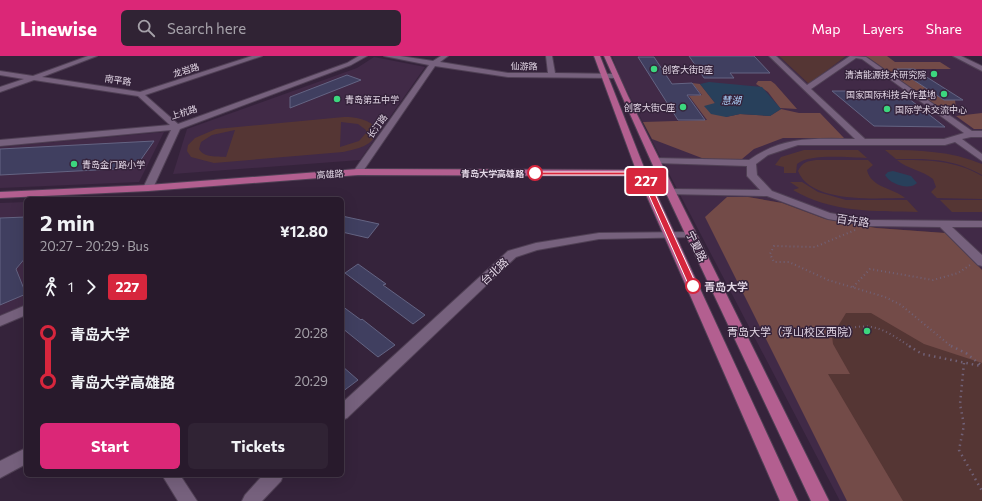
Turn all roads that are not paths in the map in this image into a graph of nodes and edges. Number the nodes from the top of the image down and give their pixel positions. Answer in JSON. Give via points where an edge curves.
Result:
{"nodes":[{"id":1,"x":94,"y":56,"type":"edge"},
{"id":2,"x":259,"y":56,"type":"edge"},
{"id":3,"x":364,"y":56,"type":"edge"},
{"id":4,"x":387,"y":56,"type":"edge"},
{"id":5,"x":445,"y":56,"type":"edge"},
{"id":6,"x":549,"y":56,"type":"edge"},
{"id":7,"x":597,"y":56,"type":"edge"},
{"id":8,"x":607,"y":56,"type":"edge"},
{"id":9,"x":772,"y":56,"type":"edge"},
{"id":10,"x":855,"y":56,"type":"edge"},
{"id":11,"x":956,"y":56,"type":"edge"},
{"id":12,"x":434,"y":64,"type":"junction"},
{"id":13,"x":982,"y":69,"type":"edge"},
{"id":14,"x":0,"y":73,"type":"edge"},
{"id":15,"x":552,"y":75,"type":"junction"},
{"id":16,"x":603,"y":76,"type":"junction"},
{"id":17,"x":615,"y":76,"type":"junction"},
{"id":18,"x":30,"y":78,"type":"junction"},
{"id":19,"x":808,"y":89,"type":"junction"},
{"id":20,"x":0,"y":90,"type":"edge"},
{"id":21,"x":140,"y":94,"type":"junction"},
{"id":22,"x":177,"y":126,"type":"junction"},
{"id":23,"x":970,"y":134,"type":"junction"},
{"id":24,"x":982,"y":134,"type":"edge"},
{"id":25,"x":955,"y":138,"type":"junction"},
{"id":26,"x":863,"y":142,"type":"junction"},
{"id":27,"x":0,"y":143,"type":"edge"},
{"id":28,"x":982,"y":158,"type":"edge"},
{"id":29,"x":751,"y":163,"type":"junction"},
{"id":30,"x":659,"y":167,"type":"junction"},
{"id":31,"x":358,"y":172,"type":"junction"},
{"id":32,"x":642,"y":174,"type":"junction"},
{"id":33,"x":148,"y":188,"type":"junction"},
{"id":34,"x":670,"y":192,"type":"junction"},
{"id":35,"x":768,"y":193,"type":"junction"},
{"id":36,"x":0,"y":195,"type":"edge"},
{"id":37,"x":943,"y":224,"type":"junction"},
{"id":38,"x":982,"y":224,"type":"edge"},
{"id":39,"x":669,"y":235,"type":"junction"},
{"id":40,"x":692,"y":235,"type":"junction"},
{"id":41,"x":980,"y":260,"type":"edge"},
{"id":42,"x":24,"y":311,"type":"edge"},
{"id":43,"x":0,"y":321,"type":"edge"},
{"id":44,"x":344,"y":410,"type":"edge"},
{"id":45,"x":24,"y":456,"type":"edge"},
{"id":46,"x":0,"y":470,"type":"edge"},
{"id":47,"x":171,"y":477,"type":"edge"},
{"id":48,"x":273,"y":477,"type":"edge"},
{"id":49,"x":188,"y":501,"type":"edge"},
{"id":50,"x":251,"y":501,"type":"edge"},
{"id":51,"x":789,"y":501,"type":"edge"},
{"id":52,"x":820,"y":501,"type":"edge"}],
"edges":[{"from":1,"to":18,"type":"street"},
{"from":2,"to":21,"type":"street","name":"龙岩路"},
{"from":3,"to":22,"type":"street","name":"上杭路","via":[[349,64]]},
{"from":4,"to":12,"type":"street","name":"仙游路"},
{"from":5,"to":12,"type":"street","name":"长汀路"},
{"from":6,"to":15,"type":"street"},
{"from":7,"to":16,"type":"main road","name":"宁夏路"},
{"from":8,"to":17,"type":"main road","name":"宁夏路"},
{"from":9,"to":19,"type":"street"},
{"from":10,"to":19,"type":"street"},
{"from":10,"to":23,"type":"street","via":[[864,58]]},
{"from":11,"to":13,"type":"street"},
{"from":12,"to":15,"type":"street","name":"仙游路","via":[[508,75]]},
{"from":12,"to":31,"type":"street","name":"长汀路"},
{"from":14,"to":18,"type":"street","name":"南平路"},
{"from":15,"to":16,"type":"street","name":"仙游路"},
{"from":16,"to":17,"type":"street","name":"仙游路"},
{"from":16,"to":32,"type":"main road","name":"宁夏路"},
{"from":17,"to":30,"type":"main road","name":"宁夏路"},
{"from":18,"to":20,"type":"street"},
{"from":18,"to":21,"type":"street","name":"南平路"},
{"from":19,"to":26,"type":"street"},
{"from":21,"to":22,"type":"street","name":"南平路"},
{"from":22,"to":27,"type":"street","name":"上杭路"},
{"from":22,"to":33,"type":"street"},
{"from":23,"to":24,"type":"street"},
{"from":23,"to":25,"type":"street"},
{"from":25,"to":26,"type":"street","via":[[945,142]]},
{"from":25,"to":28,"type":"street"},
{"from":26,"to":29,"type":"street","via":[[797,142],[765,153]]},
{"from":29,"to":30,"type":"street"},
{"from":29,"to":35,"type":"street","name":"百卉路","via":[[752,176]]},
{"from":30,"to":32,"type":"main road","name":"高雄路"},
{"from":30,"to":34,"type":"main road","name":"宁夏路"},
{"from":31,"to":32,"type":"main road","name":"高雄路"},
{"from":31,"to":33,"type":"main road","name":"高雄路"},
{"from":32,"to":39,"type":"main road","name":"宁夏路"},
{"from":33,"to":36,"type":"main road","name":"高雄路"},
{"from":34,"to":35,"type":"street","name":"百卉路"},
{"from":34,"to":40,"type":"main road","name":"宁夏路"},
{"from":35,"to":37,"type":"street","name":"百卉路","via":[[828,216],[870,223]]},
{"from":37,"to":38,"type":"street","name":"百卉路"},
{"from":37,"to":41,"type":"street"},
{"from":39,"to":40,"type":"street","name":"台北路"},
{"from":39,"to":44,"type":"street","name":"台北路","via":[[599,236],[512,254]]},
{"from":39,"to":51,"type":"main road","name":"宁夏路"},
{"from":40,"to":52,"type":"main road","name":"宁夏路"},
{"from":42,"to":43,"type":"street"},
{"from":45,"to":46,"type":"street"},
{"from":47,"to":49,"type":"street"},
{"from":48,"to":50,"type":"street"}]}
